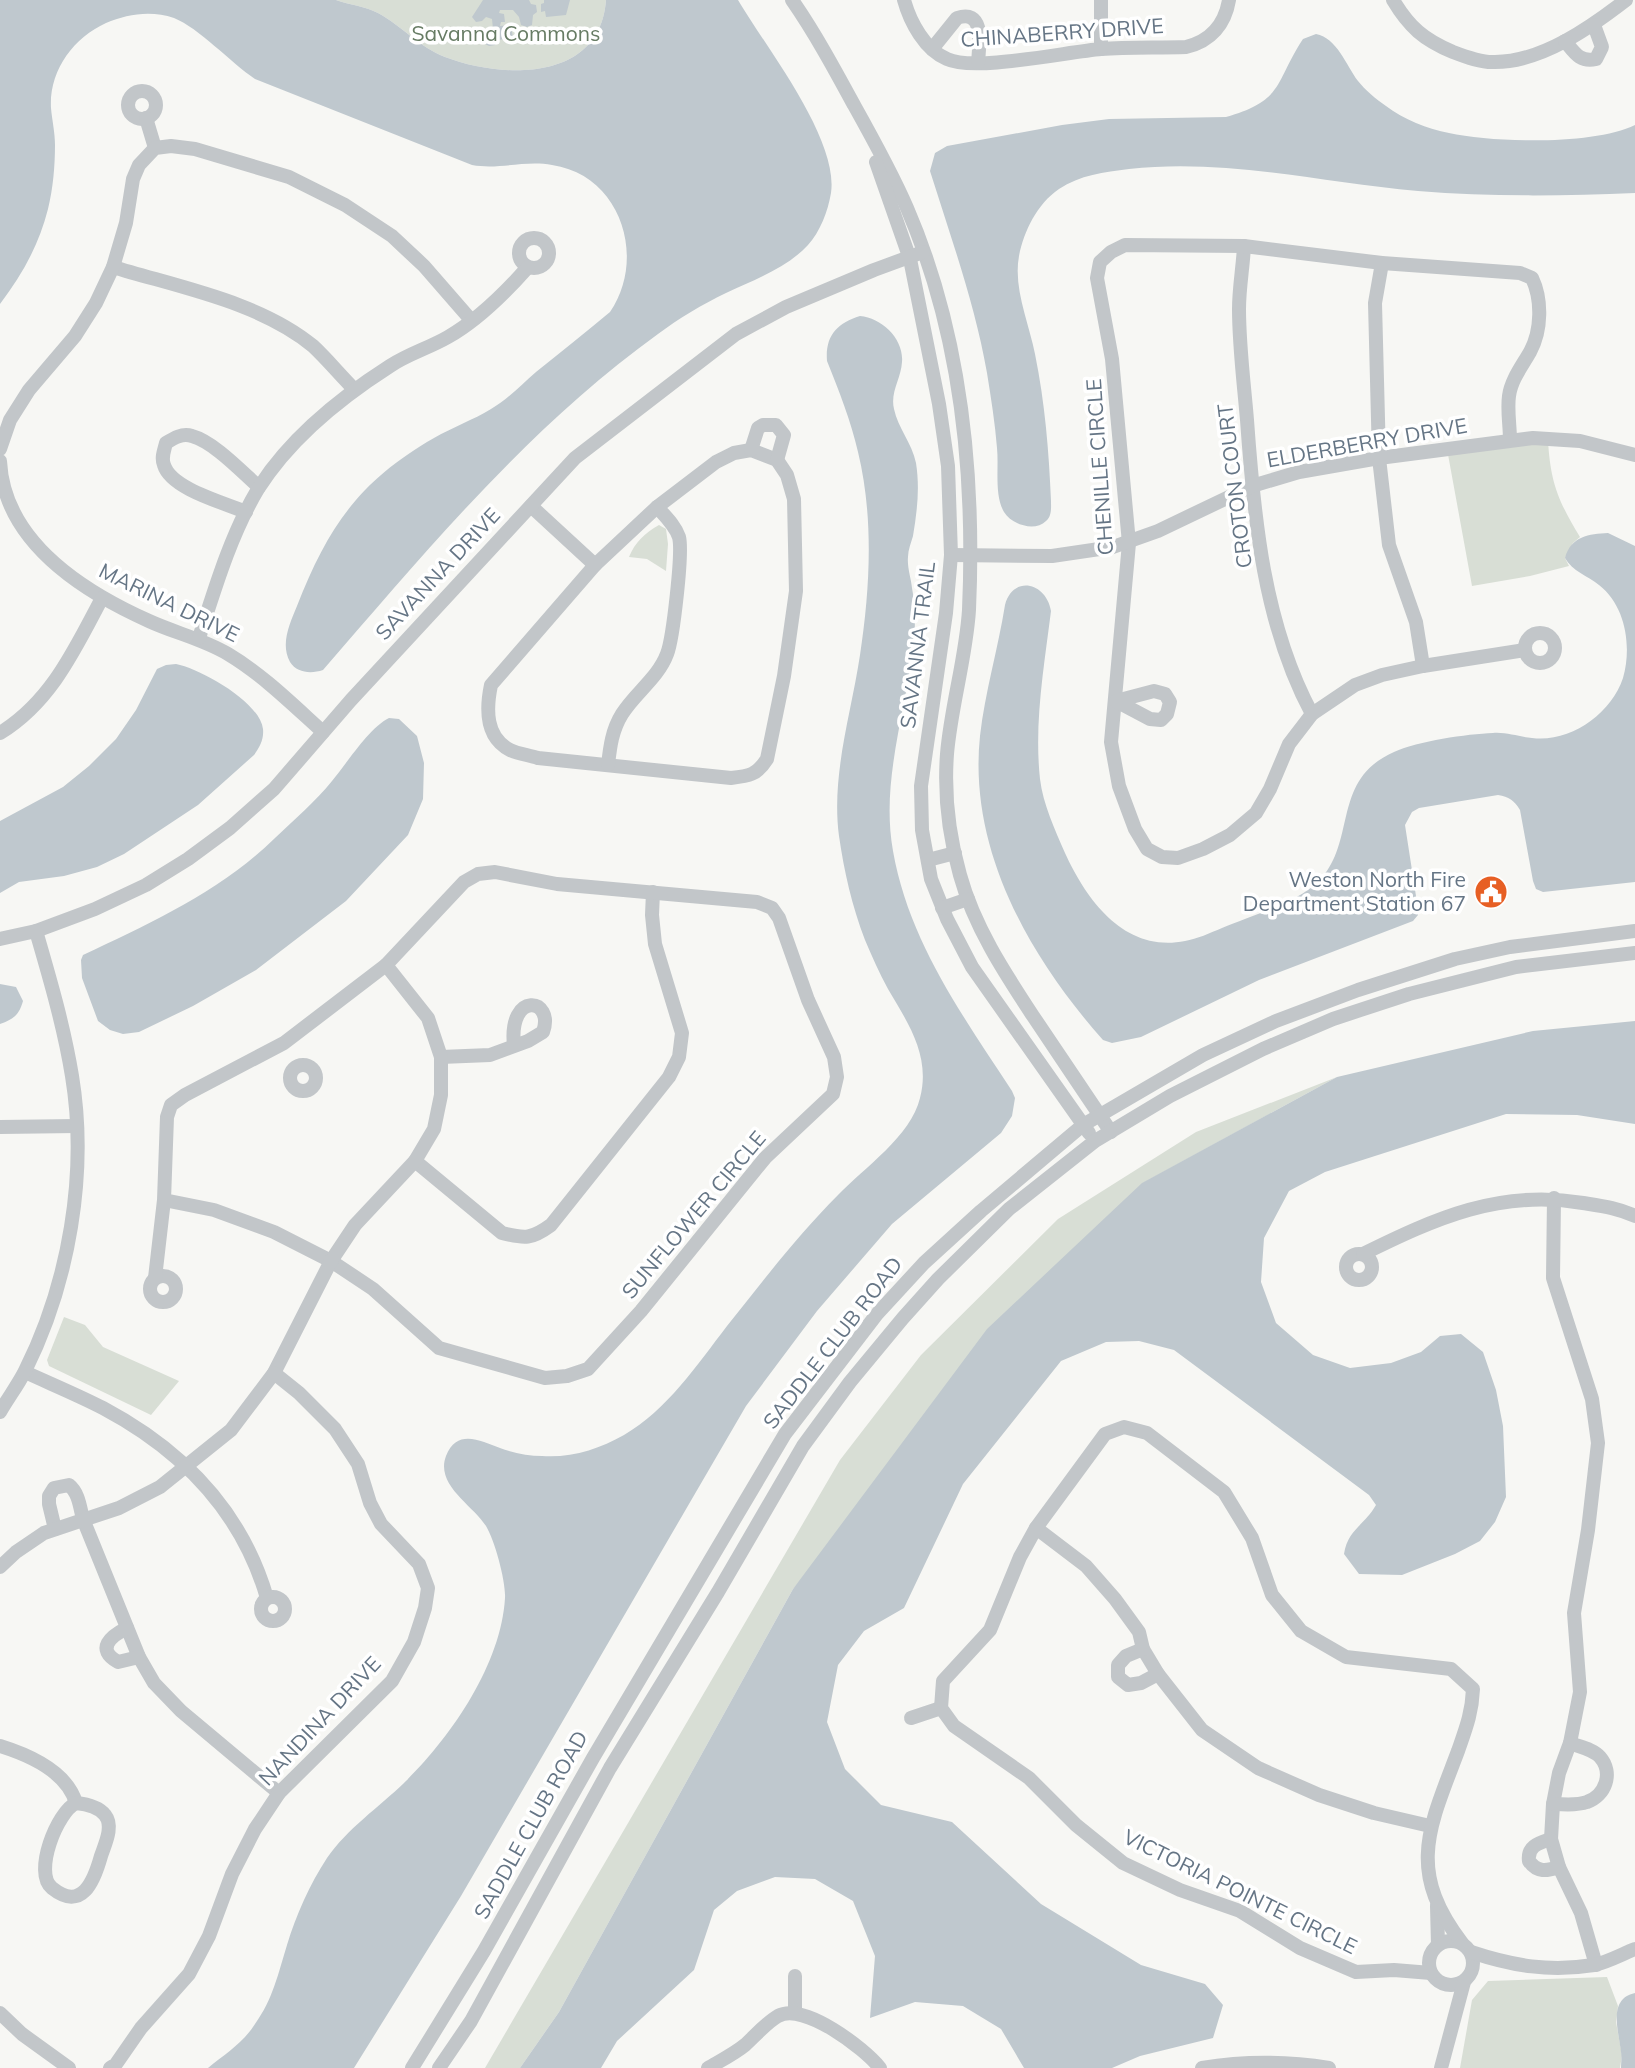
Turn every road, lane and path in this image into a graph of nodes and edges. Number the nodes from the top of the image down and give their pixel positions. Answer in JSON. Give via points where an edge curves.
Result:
{"nodes":[{"id":1,"x":792,"y":0,"type":"edge"},
{"id":2,"x":904,"y":0,"type":"edge"},
{"id":3,"x":1101,"y":0,"type":"edge"},
{"id":4,"x":1229,"y":0,"type":"edge"},
{"id":5,"x":1393,"y":0,"type":"edge"},
{"id":6,"x":1626,"y":0,"type":"edge"},
{"id":7,"x":1594,"y":25,"type":"junction"},
{"id":8,"x":1565,"y":41,"type":"junction"},
{"id":9,"x":932,"y":49,"type":"junction"},
{"id":10,"x":1101,"y":49,"type":"junction"},
{"id":11,"x":978,"y":63,"type":"junction"},
{"id":12,"x":146,"y":118,"type":"dead end"},
{"id":13,"x":155,"y":148,"type":"junction"},
{"id":14,"x":1244,"y":246,"type":"junction"},
{"id":15,"x":916,"y":256,"type":"junction"},
{"id":16,"x":1382,"y":263,"type":"junction"},
{"id":17,"x":113,"y":267,"type":"junction"},
{"id":18,"x":528,"y":267,"type":"dead end"},
{"id":19,"x":471,"y":320,"type":"junction"},
{"id":20,"x":354,"y":389,"type":"junction"},
{"id":21,"x":1510,"y":440,"type":"junction"},
{"id":22,"x":0,"y":449,"type":"edge"},
{"id":23,"x":751,"y":450,"type":"junction"},
{"id":24,"x":1635,"y":455,"type":"edge"},
{"id":25,"x":1379,"y":458,"type":"junction"},
{"id":26,"x":777,"y":460,"type":"junction"},
{"id":27,"x":0,"y":461,"type":"edge"},
{"id":28,"x":1252,"y":486,"type":"junction"},
{"id":29,"x":260,"y":487,"type":"junction"},
{"id":30,"x":531,"y":506,"type":"junction"},
{"id":31,"x":657,"y":507,"type":"junction"},
{"id":32,"x":246,"y":512,"type":"junction"},
{"id":33,"x":1129,"y":543,"type":"junction"},
{"id":34,"x":951,"y":555,"type":"junction"},
{"id":35,"x":971,"y":556,"type":"junction"},
{"id":36,"x":595,"y":565,"type":"junction"},
{"id":37,"x":102,"y":598,"type":"junction"},
{"id":38,"x":199,"y":638,"type":"junction"},
{"id":39,"x":1525,"y":650,"type":"dead end"},
{"id":40,"x":1423,"y":666,"type":"junction"},
{"id":41,"x":1312,"y":714,"type":"junction"},
{"id":42,"x":323,"y":732,"type":"junction"},
{"id":43,"x":0,"y":733,"type":"edge"},
{"id":44,"x":608,"y":765,"type":"junction"},
{"id":45,"x":955,"y":853,"type":"junction"},
{"id":46,"x":928,"y":860,"type":"junction"},
{"id":47,"x":653,"y":892,"type":"junction"},
{"id":48,"x":968,"y":899,"type":"junction"},
{"id":49,"x":942,"y":908,"type":"junction"},
{"id":50,"x":1635,"y":930,"type":"edge"},
{"id":51,"x":37,"y":931,"type":"junction"},
{"id":52,"x":0,"y":939,"type":"edge"},
{"id":53,"x":1635,"y":953,"type":"edge"},
{"id":54,"x":386,"y":965,"type":"junction"},
{"id":55,"x":284,"y":1043,"type":"junction"},
{"id":56,"x":514,"y":1046,"type":"dead end"},
{"id":57,"x":441,"y":1058,"type":"junction"},
{"id":58,"x":296,"y":1068,"type":"dead end"},
{"id":59,"x":1100,"y":1115,"type":"junction"},
{"id":60,"x":1083,"y":1125,"type":"junction"},
{"id":61,"x":0,"y":1126,"type":"edge"},
{"id":62,"x":77,"y":1126,"type":"junction"},
{"id":63,"x":1111,"y":1132,"type":"junction"},
{"id":64,"x":1095,"y":1141,"type":"junction"},
{"id":65,"x":415,"y":1161,"type":"junction"},
{"id":66,"x":1554,"y":1198,"type":"junction"},
{"id":67,"x":164,"y":1200,"type":"junction"},
{"id":68,"x":1635,"y":1216,"type":"edge"},
{"id":69,"x":1363,"y":1254,"type":"dead end"},
{"id":70,"x":331,"y":1261,"type":"junction"},
{"id":71,"x":155,"y":1278,"type":"dead end"},
{"id":72,"x":25,"y":1372,"type":"junction"},
{"id":73,"x":274,"y":1373,"type":"junction"},
{"id":74,"x":0,"y":1412,"type":"edge"},
{"id":75,"x":186,"y":1465,"type":"junction"},
{"id":76,"x":83,"y":1519,"type":"junction"},
{"id":77,"x":1036,"y":1528,"type":"junction"},
{"id":78,"x":55,"y":1530,"type":"junction"},
{"id":79,"x":0,"y":1567,"type":"edge"},
{"id":80,"x":267,"y":1598,"type":"dead end"},
{"id":81,"x":127,"y":1628,"type":"junction"},
{"id":82,"x":1143,"y":1649,"type":"junction"},
{"id":83,"x":139,"y":1657,"type":"junction"},
{"id":84,"x":1158,"y":1674,"type":"junction"},
{"id":85,"x":941,"y":1708,"type":"junction"},
{"id":86,"x":911,"y":1718,"type":"dead end"},
{"id":87,"x":1570,"y":1744,"type":"junction"},
{"id":88,"x":0,"y":1746,"type":"edge"},
{"id":89,"x":593,"y":1758,"type":"junction"},
{"id":90,"x":610,"y":1768,"type":"junction"},
{"id":91,"x":279,"y":1793,"type":"junction"},
{"id":92,"x":76,"y":1802,"type":"junction"},
{"id":93,"x":1553,"y":1804,"type":"junction"},
{"id":94,"x":1430,"y":1826,"type":"junction"},
{"id":95,"x":1551,"y":1839,"type":"junction"},
{"id":96,"x":1559,"y":1867,"type":"junction"},
{"id":97,"x":1437,"y":1905,"type":"junction"},
{"id":98,"x":1438,"y":1945,"type":"junction"},
{"id":99,"x":1467,"y":1947,"type":"junction"},
{"id":100,"x":1635,"y":1949,"type":"edge"},
{"id":101,"x":1507,"y":1964,"type":"junction"},
{"id":102,"x":1596,"y":1965,"type":"junction"},
{"id":103,"x":1432,"y":1970,"type":"junction"},
{"id":104,"x":794,"y":1976,"type":"dead end"},
{"id":105,"x":1468,"y":1978,"type":"junction"},
{"id":106,"x":0,"y":2013,"type":"edge"},
{"id":107,"x":795,"y":2013,"type":"junction"},
{"id":108,"x":1453,"y":2029,"type":"junction"},
{"id":109,"x":69,"y":2068,"type":"edge"},
{"id":110,"x":110,"y":2068,"type":"edge"},
{"id":111,"x":412,"y":2068,"type":"edge"},
{"id":112,"x":439,"y":2068,"type":"edge"},
{"id":113,"x":708,"y":2068,"type":"edge"},
{"id":114,"x":880,"y":2068,"type":"edge"},
{"id":115,"x":1202,"y":2068,"type":"edge"},
{"id":116,"x":1329,"y":2068,"type":"edge"},
{"id":117,"x":1441,"y":2068,"type":"edge"}],
"edges":[{"from":1,"to":15,"type":"street","name":"SAVANNA TRAIL","via":[[861,117]]},
{"from":2,"to":9,"type":"street","name":"CHINABERRY DRIVE"},
{"from":3,"to":10,"type":"street"},
{"from":4,"to":10,"type":"street","name":"CHINABERRY DRIVE","via":[[1217,30],[1197,44]]},
{"from":5,"to":8,"type":"street","via":[[1406,22],[1434,44],[1467,57],[1496,62],[1535,55]]},
{"from":6,"to":7,"type":"street"},
{"from":7,"to":8,"type":"street"},
{"from":7,"to":8,"type":"street","via":[[1602,47],[1596,59],[1578,57]]},
{"from":9,"to":11,"type":"street","name":"CHINABERRY DRIVE","via":[[945,59]]},
{"from":9,"to":11,"type":"street","via":[[957,18],[970,17],[979,30]]},
{"from":10,"to":11,"type":"street","name":"CHINABERRY DRIVE"},
{"from":12,"to":13,"type":"street"},
{"from":13,"to":17,"type":"street","via":[[133,179]]},
{"from":13,"to":19,"type":"street","via":[[209,153],[289,177],[345,205],[391,236],[424,266]]},
{"from":14,"to":16,"type":"street","name":"CHENILLE CIRCLE"},
{"from":14,"to":28,"type":"street","name":"CROTON COURT","via":[[1239,309]]},
{"from":14,"to":33,"type":"street","name":"CHENILLE CIRCLE","via":[[1125,245],[1100,262],[1097,278],[1112,359]]},
{"from":15,"to":30,"type":"street","name":"SAVANNA DRIVE","via":[[786,307],[736,334],[575,458]]},
{"from":15,"to":34,"type":"street","name":"SAVANNA TRAIL","via":[[948,466]]},
{"from":15,"to":35,"type":"street","name":"SAVANNA TRAIL","via":[[947,332],[968,468]]},
{"from":16,"to":21,"type":"street","name":"CHENILLE CIRCLE","via":[[1520,273],[1532,278],[1539,291],[1540,310],[1532,349],[1509,395]]},
{"from":16,"to":25,"type":"street","via":[[1375,303]]},
{"from":17,"to":20,"type":"street","via":[[242,307],[280,324],[313,346]]},
{"from":17,"to":22,"type":"street","via":[[75,336],[10,420]]},
{"from":18,"to":19,"type":"street"},
{"from":19,"to":20,"type":"street"},
{"from":20,"to":29,"type":"street","via":[[297,440]]},
{"from":21,"to":24,"type":"street","name":"ELDERBERRY DRIVE","via":[[1580,441]]},
{"from":21,"to":25,"type":"street","name":"ELDERBERRY DRIVE"},
{"from":23,"to":26,"type":"street"},
{"from":23,"to":26,"type":"street","via":[[758,428],[776,425],[784,435]]},
{"from":23,"to":31,"type":"street","via":[[716,462]]},
{"from":25,"to":28,"type":"street","name":"ELDERBERRY DRIVE","via":[[1299,472]]},
{"from":25,"to":40,"type":"street","via":[[1389,545],[1416,622]]},
{"from":26,"to":44,"type":"street","via":[[794,499],[796,591],[785,676],[767,760],[761,770],[731,778]]},
{"from":27,"to":37,"type":"street","name":"MARINA DRIVE","via":[[8,505],[29,538]]},
{"from":28,"to":33,"type":"street","name":"ELDERBERRY DRIVE"},
{"from":28,"to":41,"type":"street","name":"CROTON COURT","via":[[1274,615],[1297,686]]},
{"from":29,"to":32,"type":"street"},
{"from":29,"to":32,"type":"street","via":[[211,446],[191,436],[177,436],[166,443],[164,468],[175,479]]},
{"from":30,"to":36,"type":"street"},
{"from":30,"to":42,"type":"street","name":"SAVANNA DRIVE"},
{"from":31,"to":36,"type":"street"},
{"from":31,"to":44,"type":"street","via":[[679,538],[669,646],[658,669],[622,713],[612,733]]},
{"from":32,"to":38,"type":"street"},
{"from":33,"to":35,"type":"street","name":"ELDERBERRY DRIVE","via":[[1072,555]]},
{"from":33,"to":41,"type":"street","name":"CHENILLE CIRCLE","via":[[1111,743],[1119,786],[1147,849],[1162,858],[1178,858],[1230,835],[1256,813],[1289,744]]},
{"from":34,"to":35,"type":"street","name":"ELDERBERRY DRIVE"},
{"from":34,"to":46,"type":"street","name":"SAVANNA TRAIL","via":[[921,786]]},
{"from":35,"to":45,"type":"street","name":"SAVANNA TRAIL","via":[[969,615],[947,765]]},
{"from":36,"to":44,"type":"street","via":[[491,685],[488,722],[510,751]]},
{"from":37,"to":38,"type":"street","name":"MARINA DRIVE","via":[[151,622]]},
{"from":37,"to":43,"type":"street","via":[[62,673],[22,720]]},
{"from":38,"to":42,"type":"street","name":"MARINA DRIVE","via":[[259,676]]},
{"from":39,"to":40,"type":"street","name":"CHENILLE CIRCLE"},
{"from":40,"to":41,"type":"street","name":"CHENILLE CIRCLE","via":[[1355,685]]},
{"from":42,"to":51,"type":"street","name":"SAVANNA DRIVE","via":[[274,789],[188,859],[126,895]]},
{"from":45,"to":46,"type":"street"},
{"from":45,"to":48,"type":"street","name":"SAVANNA TRAIL"},
{"from":46,"to":49,"type":"street","name":"SAVANNA TRAIL"},
{"from":47,"to":54,"type":"street","name":"SUNFLOWER CIRCLE","via":[[557,884],[495,872],[478,874],[464,882]]},
{"from":47,"to":65,"type":"street","via":[[655,944],[682,1033],[678,1057],[669,1077],[551,1225],[536,1236],[502,1233]]},
{"from":47,"to":70,"type":"street","name":"SUNFLOWER CIRCLE","via":[[757,902],[772,908],[834,1057],[837,1077],[833,1094],[765,1158],[605,1350],[587,1368],[567,1376],[545,1378],[439,1348],[373,1289]]},
{"from":48,"to":49,"type":"street"},
{"from":48,"to":59,"type":"street","name":"SAVANNA TRAIL","via":[[1011,983]]},
{"from":49,"to":60,"type":"street","name":"SAVANNA TRAIL","via":[[972,967]]},
{"from":50,"to":59,"type":"street","name":"SADDLE CLUB ROAD","via":[[1510,947],[1358,990],[1203,1055]]},
{"from":51,"to":52,"type":"street","name":"SAVANNA DRIVE"},
{"from":51,"to":62,"type":"street","via":[[64,1029]]},
{"from":53,"to":63,"type":"street","name":"SADDLE CLUB ROAD","via":[[1516,967],[1333,1019],[1263,1049]]},
{"from":54,"to":55,"type":"street","name":"SUNFLOWER CIRCLE"},
{"from":54,"to":57,"type":"street","via":[[428,1018]]},
{"from":55,"to":58,"type":"street"},
{"from":55,"to":67,"type":"street","name":"SUNFLOWER CIRCLE","via":[[172,1105],[167,1117]]},
{"from":56,"to":57,"type":"street","via":[[490,1055]]},
{"from":57,"to":65,"type":"street","via":[[441,1095],[434,1129]]},
{"from":59,"to":60,"type":"street","name":"SADDLE CLUB ROAD"},
{"from":59,"to":63,"type":"street","name":"SAVANNA TRAIL"},
{"from":60,"to":64,"type":"street","name":"SAVANNA TRAIL"},
{"from":60,"to":89,"type":"street","name":"SADDLE CLUB ROAD","via":[[924,1263],[836,1366],[785,1434]]},
{"from":61,"to":62,"type":"street"},
{"from":62,"to":72,"type":"street","via":[[69,1235],[58,1285]]},
{"from":63,"to":64,"type":"street","name":"SADDLE CLUB ROAD"},
{"from":64,"to":90,"type":"street","name":"SADDLE CLUB ROAD","via":[[1009,1209],[938,1279],[850,1382],[803,1446]]},
{"from":65,"to":70,"type":"street","via":[[355,1225]]},
{"from":66,"to":68,"type":"street","via":[[1621,1209]]},
{"from":66,"to":69,"type":"street","via":[[1511,1199],[1468,1211],[1418,1227]]},
{"from":66,"to":87,"type":"street","via":[[1553,1278],[1592,1399],[1598,1443],[1574,1613],[1580,1692]]},
{"from":67,"to":70,"type":"street","name":"SUNFLOWER CIRCLE","via":[[214,1210],[274,1232]]},
{"from":67,"to":71,"type":"street","name":"SUNFLOWER CIRCLE"},
{"from":70,"to":73,"type":"street"},
{"from":72,"to":74,"type":"street"},
{"from":72,"to":75,"type":"street","via":[[103,1408]]},
{"from":73,"to":75,"type":"street","via":[[231,1430]]},
{"from":73,"to":91,"type":"street","name":"NANDINA DRIVE","via":[[335,1429],[358,1464],[381,1524],[419,1564],[428,1588],[414,1642],[391,1681]]},
{"from":75,"to":76,"type":"street","via":[[160,1487],[119,1508]]},
{"from":75,"to":80,"type":"street","via":[[232,1519],[257,1565]]},
{"from":76,"to":78,"type":"street"},
{"from":76,"to":78,"type":"street","via":[[74,1489],[69,1485],[54,1488],[49,1504]]},
{"from":76,"to":81,"type":"street"},
{"from":77,"to":82,"type":"street","via":[[1086,1566],[1139,1632]]},
{"from":77,"to":85,"type":"street","via":[[990,1630],[943,1681]]},
{"from":77,"to":94,"type":"street","via":[[1105,1434],[1124,1427],[1147,1433],[1224,1492],[1252,1538],[1272,1595],[1301,1631],[1346,1657],[1451,1669],[1473,1689],[1472,1711]]},
{"from":78,"to":79,"type":"street","via":[[44,1533]]},
{"from":81,"to":83,"type":"street"},
{"from":81,"to":83,"type":"street","via":[[108,1643],[110,1658],[118,1662]]},
{"from":82,"to":84,"type":"street"},
{"from":82,"to":84,"type":"street","via":[[1126,1656],[1118,1665],[1118,1677],[1128,1685]]},
{"from":83,"to":91,"type":"street","via":[[154,1683],[181,1711]]},
{"from":84,"to":94,"type":"street","via":[[1202,1730],[1258,1768],[1319,1795]]},
{"from":85,"to":86,"type":"street"},
{"from":85,"to":103,"type":"street","name":"VICTORIA POINTE CIRCLE","via":[[954,1726],[1029,1778],[1123,1863],[1240,1912],[1300,1948],[1356,1972],[1420,1964]]},
{"from":87,"to":93,"type":"street"},
{"from":87,"to":93,"type":"street","via":[[1602,1759],[1605,1788],[1588,1802]]},
{"from":88,"to":92,"type":"street","via":[[38,1761],[61,1779]]},
{"from":89,"to":90,"type":"street"},
{"from":89,"to":111,"type":"street","name":"SADDLE CLUB ROAD"},
{"from":90,"to":112,"type":"street","name":"SADDLE CLUB ROAD","via":[[471,2021]]},
{"from":91,"to":110,"type":"street","name":"NANDINA DRIVE","via":[[232,1874],[189,1974]]},
{"from":92,"to":92,"type":"street","via":[[99,1809],[107,1817],[109,1832],[95,1878],[88,1890],[74,1897],[48,1886],[44,1872],[62,1814]]},
{"from":93,"to":95,"type":"street"},
{"from":94,"to":97,"type":"street","via":[[1428,1878]]},
{"from":95,"to":96,"type":"street"},
{"from":95,"to":96,"type":"street","via":[[1536,1844],[1529,1861],[1540,1870]]},
{"from":96,"to":102,"type":"street","via":[[1581,1913]]},
{"from":97,"to":98,"type":"street"},
{"from":97,"to":99,"type":"street"},
{"from":98,"to":99,"type":"street","via":[[1447,1941]]},
{"from":98,"to":103,"type":"street"},
{"from":99,"to":101,"type":"street"},
{"from":99,"to":105,"type":"street","via":[[1474,1962]]},
{"from":100,"to":102,"type":"street"},
{"from":101,"to":102,"type":"street","via":[[1536,1968]]},
{"from":101,"to":105,"type":"street"},
{"from":103,"to":105,"type":"street","via":[[1443,1984],[1454,1986]]},
{"from":103,"to":108,"type":"street","via":[[1450,1998]]},
{"from":104,"to":107,"type":"street"},
{"from":105,"to":108,"type":"street"},
{"from":106,"to":109,"type":"street"},
{"from":107,"to":113,"type":"street","via":[[779,2015],[742,2048]]},
{"from":107,"to":114,"type":"street","via":[[836,2032]]},
{"from":108,"to":117,"type":"street"},
{"from":115,"to":116,"type":"street","via":[[1256,2062]]}]}
